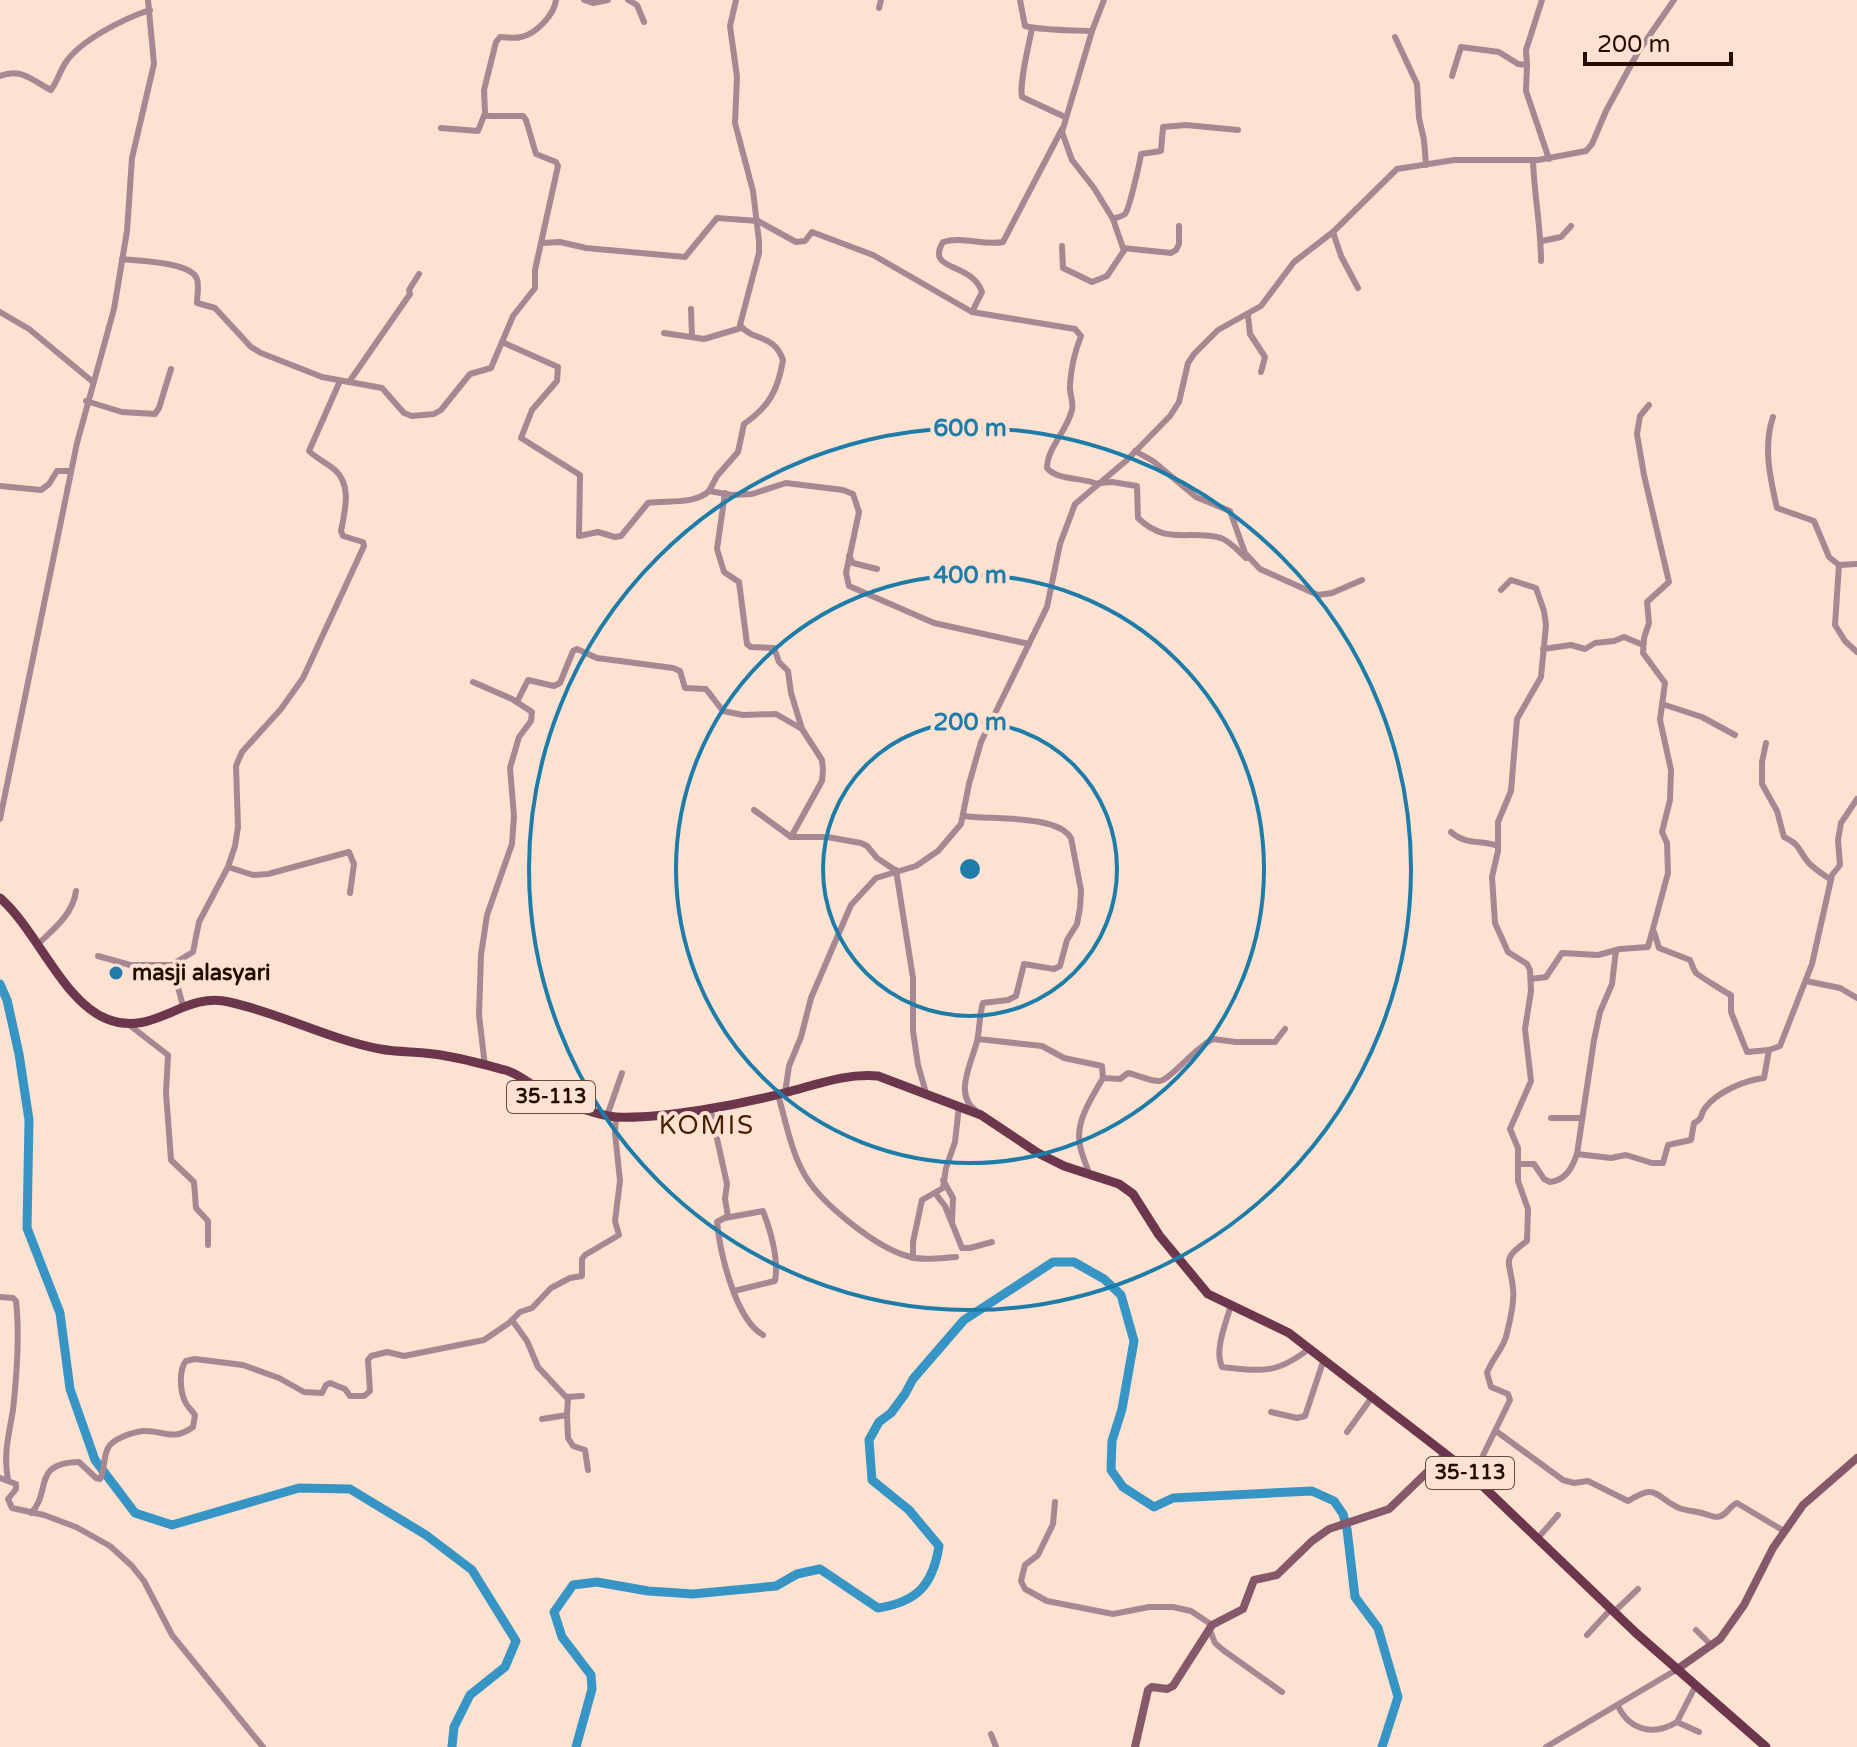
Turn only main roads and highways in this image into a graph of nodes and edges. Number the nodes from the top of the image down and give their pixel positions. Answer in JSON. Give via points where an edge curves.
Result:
{"nodes":[{"id":1,"x":0,"y":898,"type":"edge"},
{"id":2,"x":1766,"y":1747,"type":"edge"}],
"edges":[{"from":1,"to":2,"type":"main road","number":"35-113","via":[[75,996],[108,1020],[153,1021],[199,1001],[229,1001],[380,1049],[446,1056],[507,1071],[552,1097],[612,1116],[669,1114],[862,1074],[981,1115],[1038,1153],[1119,1184],[1141,1203],[1203,1289],[1280,1327],[1473,1476],[1676,1670]]}]}
